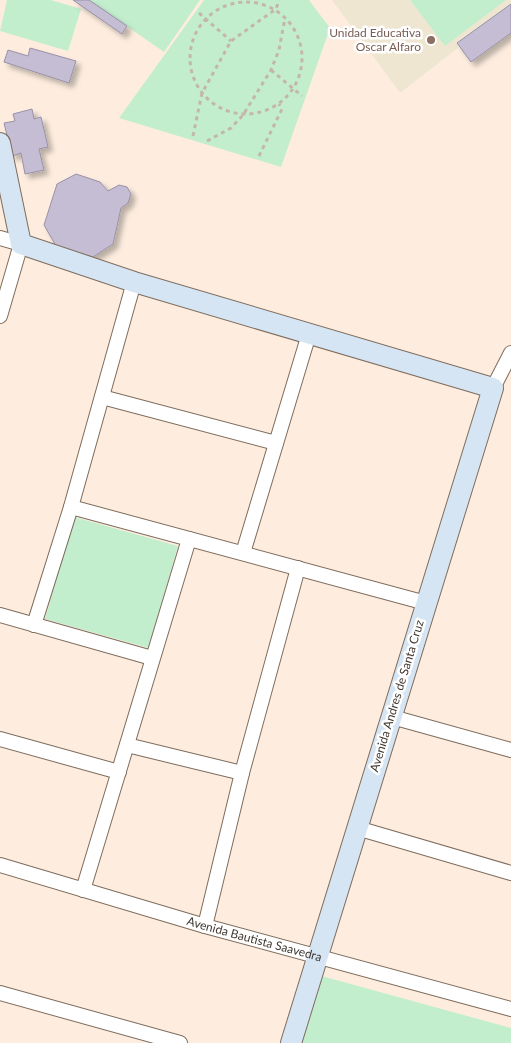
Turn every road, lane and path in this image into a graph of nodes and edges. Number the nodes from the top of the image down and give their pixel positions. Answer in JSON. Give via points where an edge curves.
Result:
{"nodes":[{"id":1,"x":278,"y":0,"type":"edge"},
{"id":2,"x":276,"y":10,"type":"junction"},
{"id":3,"x":199,"y":14,"type":"dead end"},
{"id":4,"x":285,"y":18,"type":"junction"},
{"id":5,"x":205,"y":20,"type":"junction"},
{"id":6,"x":231,"y":41,"type":"junction"},
{"id":7,"x":271,"y":70,"type":"junction"},
{"id":8,"x":294,"y":88,"type":"junction"},
{"id":9,"x":202,"y":93,"type":"junction"},
{"id":10,"x":302,"y":96,"type":"dead end"},
{"id":11,"x":279,"y":104,"type":"junction"},
{"id":12,"x":243,"y":115,"type":"junction"},
{"id":13,"x":193,"y":136,"type":"dead end"},
{"id":14,"x":207,"y":141,"type":"dead end"},
{"id":15,"x":1,"y":153,"type":"edge"},
{"id":16,"x":259,"y":156,"type":"dead end"},
{"id":17,"x":0,"y":238,"type":"edge"},
{"id":18,"x":21,"y":244,"type":"junction"},
{"id":19,"x":134,"y":282,"type":"junction"},
{"id":20,"x":0,"y":316,"type":"edge"},
{"id":21,"x":309,"y":334,"type":"junction"},
{"id":22,"x":511,"y":352,"type":"edge"},
{"id":23,"x":507,"y":367,"type":"edge"},
{"id":24,"x":493,"y":388,"type":"junction"},
{"id":25,"x":102,"y":397,"type":"junction"},
{"id":26,"x":276,"y":443,"type":"junction"},
{"id":27,"x":71,"y":507,"type":"junction"},
{"id":28,"x":188,"y":539,"type":"junction"},
{"id":29,"x":243,"y":553,"type":"junction"},
{"id":30,"x":298,"y":568,"type":"junction"},
{"id":31,"x":426,"y":603,"type":"junction"},
{"id":32,"x":0,"y":615,"type":"edge"},
{"id":33,"x":34,"y":625,"type":"junction"},
{"id":34,"x":152,"y":658,"type":"junction"},
{"id":35,"x":392,"y":717,"type":"junction"},
{"id":36,"x":0,"y":738,"type":"edge"},
{"id":37,"x":126,"y":745,"type":"junction"},
{"id":38,"x":511,"y":750,"type":"edge"},
{"id":39,"x":119,"y":772,"type":"junction"},
{"id":40,"x":242,"y":773,"type":"junction"},
{"id":41,"x":357,"y":828,"type":"junction"},
{"id":42,"x":0,"y":865,"type":"edge"},
{"id":43,"x":511,"y":873,"type":"edge"},
{"id":44,"x":84,"y":890,"type":"junction"},
{"id":45,"x":205,"y":926,"type":"junction"},
{"id":46,"x":318,"y":957,"type":"junction"},
{"id":47,"x":0,"y":993,"type":"edge"},
{"id":48,"x":511,"y":1009,"type":"edge"},
{"id":49,"x":180,"y":1043,"type":"edge"},
{"id":50,"x":291,"y":1043,"type":"edge"}],
"edges":[{"from":1,"to":2,"type":"path"},
{"from":2,"to":4,"type":"path"},
{"from":2,"to":5,"type":"path","via":[[259,3],[241,1],[223,6]]},
{"from":2,"to":6,"type":"path"},
{"from":3,"to":5,"type":"path"},
{"from":4,"to":7,"type":"path","via":[[279,50]]},
{"from":4,"to":8,"type":"path","via":[[299,38],[303,56]]},
{"from":5,"to":6,"type":"path"},
{"from":5,"to":9,"type":"path","via":[[196,31],[190,49],[190,68]]},
{"from":6,"to":9,"type":"path"},
{"from":7,"to":8,"type":"path"},
{"from":7,"to":12,"type":"path"},
{"from":8,"to":10,"type":"path"},
{"from":8,"to":11,"type":"path"},
{"from":9,"to":12,"type":"path","via":[[224,111]]},
{"from":9,"to":13,"type":"path"},
{"from":11,"to":12,"type":"path","via":[[262,113]]},
{"from":11,"to":16,"type":"path","via":[[282,109]]},
{"from":12,"to":14,"type":"path","via":[[230,128]]},
{"from":15,"to":18,"type":"street"},
{"from":17,"to":18,"type":"street"},
{"from":18,"to":19,"type":"street"},
{"from":18,"to":20,"type":"street"},
{"from":19,"to":21,"type":"street"},
{"from":19,"to":25,"type":"street"},
{"from":21,"to":24,"type":"street"},
{"from":21,"to":26,"type":"street"},
{"from":22,"to":23,"type":"street","name":"Avenida Andres de Santa Cruz"},
{"from":23,"to":24,"type":"street","name":"Avenida Andres de Santa Cruz"},
{"from":24,"to":31,"type":"street","name":"Avenida Andres de Santa Cruz"},
{"from":25,"to":26,"type":"street"},
{"from":25,"to":27,"type":"street"},
{"from":26,"to":29,"type":"street"},
{"from":27,"to":28,"type":"street"},
{"from":27,"to":33,"type":"street"},
{"from":28,"to":29,"type":"street"},
{"from":28,"to":34,"type":"street"},
{"from":29,"to":30,"type":"street"},
{"from":30,"to":31,"type":"street"},
{"from":30,"to":40,"type":"street"},
{"from":31,"to":35,"type":"street","name":"Avenida Andres de Santa Cruz"},
{"from":32,"to":33,"type":"street"},
{"from":33,"to":34,"type":"street"},
{"from":34,"to":37,"type":"street"},
{"from":35,"to":38,"type":"street"},
{"from":35,"to":41,"type":"street","name":"Avenida Andres de Santa Cruz"},
{"from":36,"to":39,"type":"street"},
{"from":37,"to":39,"type":"street"},
{"from":37,"to":40,"type":"street"},
{"from":39,"to":44,"type":"street"},
{"from":40,"to":45,"type":"street"},
{"from":41,"to":43,"type":"street"},
{"from":41,"to":46,"type":"street","name":"Avenida Andres de Santa Cruz"},
{"from":42,"to":44,"type":"street","name":"Avenida Bautista Saavedra"},
{"from":44,"to":45,"type":"street","name":"Avenida Bautista Saavedra"},
{"from":45,"to":46,"type":"street","name":"Avenida Bautista Saavedra"},
{"from":46,"to":48,"type":"street","name":"Avenida Bautista Saavedra"},
{"from":46,"to":50,"type":"street","name":"Avenida Andres de Santa Cruz"},
{"from":47,"to":49,"type":"street"}]}
